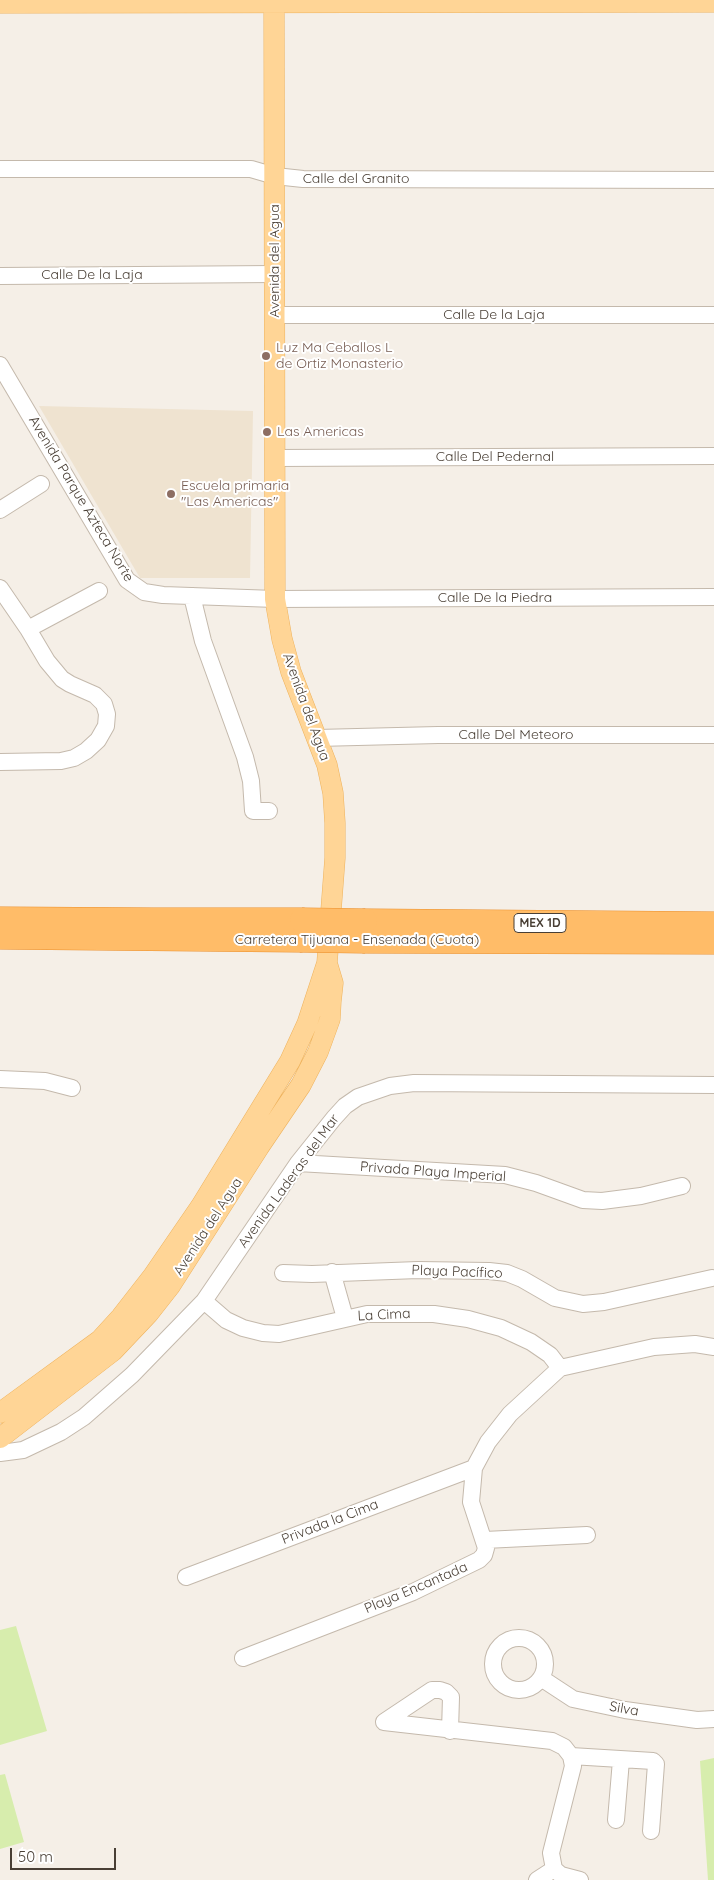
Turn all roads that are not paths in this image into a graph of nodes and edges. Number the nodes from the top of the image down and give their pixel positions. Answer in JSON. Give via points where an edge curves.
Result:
{"nodes":[{"id":1,"x":274,"y":1,"type":"edge"},
{"id":2,"x":714,"y":2,"type":"edge"},
{"id":3,"x":0,"y":4,"type":"edge"},
{"id":4,"x":0,"y":169,"type":"edge"},
{"id":5,"x":275,"y":176,"type":"junction"},
{"id":6,"x":714,"y":180,"type":"edge"},
{"id":7,"x":275,"y":274,"type":"junction"},
{"id":8,"x":0,"y":276,"type":"edge"},
{"id":9,"x":275,"y":315,"type":"junction"},
{"id":10,"x":714,"y":315,"type":"edge"},
{"id":11,"x":0,"y":365,"type":"edge"},
{"id":12,"x":714,"y":456,"type":"edge"},
{"id":13,"x":275,"y":458,"type":"junction"},
{"id":14,"x":41,"y":484,"type":"dead end"},
{"id":15,"x":0,"y":510,"type":"edge"},
{"id":16,"x":0,"y":588,"type":"edge"},
{"id":17,"x":99,"y":591,"type":"dead end"},
{"id":18,"x":192,"y":596,"type":"junction"},
{"id":19,"x":714,"y":597,"type":"edge"},
{"id":20,"x":275,"y":599,"type":"junction"},
{"id":21,"x":28,"y":629,"type":"junction"},
{"id":22,"x":714,"y":735,"type":"edge"},
{"id":23,"x":318,"y":738,"type":"junction"},
{"id":24,"x":0,"y":762,"type":"edge"},
{"id":25,"x":261,"y":811,"type":"dead end"},
{"id":26,"x":0,"y":918,"type":"edge"},
{"id":27,"x":714,"y":924,"type":"edge"},
{"id":28,"x":301,"y":930,"type":"junction"},
{"id":29,"x":365,"y":931,"type":"junction"},
{"id":30,"x":0,"y":936,"type":"edge"},
{"id":31,"x":714,"y":942,"type":"edge"},
{"id":32,"x":327,"y":963,"type":"junction"},
{"id":33,"x":0,"y":1079,"type":"edge"},
{"id":34,"x":714,"y":1085,"type":"edge"},
{"id":35,"x":72,"y":1088,"type":"dead end"},
{"id":36,"x":298,"y":1164,"type":"junction"},
{"id":37,"x":682,"y":1186,"type":"dead end"},
{"id":38,"x":332,"y":1272,"type":"junction"},
{"id":39,"x":283,"y":1273,"type":"dead end"},
{"id":40,"x":712,"y":1278,"type":"dead end"},
{"id":41,"x":204,"y":1301,"type":"junction"},
{"id":42,"x":345,"y":1318,"type":"junction"},
{"id":43,"x":714,"y":1347,"type":"edge"},
{"id":44,"x":560,"y":1368,"type":"junction"},
{"id":45,"x":0,"y":1413,"type":"edge"},
{"id":46,"x":0,"y":1438,"type":"edge"},
{"id":47,"x":0,"y":1453,"type":"edge"},
{"id":48,"x":474,"y":1468,"type":"junction"},
{"id":49,"x":587,"y":1534,"type":"dead end"},
{"id":50,"x":485,"y":1540,"type":"junction"},
{"id":51,"x":186,"y":1577,"type":"dead end"},
{"id":52,"x":243,"y":1658,"type":"dead end"},
{"id":53,"x":541,"y":1678,"type":"dead end"},
{"id":54,"x":714,"y":1718,"type":"edge"},
{"id":55,"x":450,"y":1730,"type":"dead end"},
{"id":56,"x":571,"y":1756,"type":"junction"},
{"id":57,"x":621,"y":1760,"type":"junction"},
{"id":58,"x":616,"y":1820,"type":"dead end"},
{"id":59,"x":651,"y":1830,"type":"dead end"},
{"id":60,"x":554,"y":1869,"type":"junction"},
{"id":61,"x":537,"y":1880,"type":"edge"},
{"id":62,"x":580,"y":1880,"type":"edge"}],
"edges":[{"from":1,"to":2,"type":"main road"},
{"from":1,"to":3,"type":"main road"},
{"from":1,"to":5,"type":"main road","name":"Avenida del Agua"},
{"from":4,"to":5,"type":"street","name":"Calle del Granito","via":[[250,169]]},
{"from":5,"to":6,"type":"street","name":"Calle del Granito","via":[[303,179]]},
{"from":5,"to":7,"type":"main road","name":"Avenida del Agua"},
{"from":7,"to":8,"type":"street","name":"Calle De la Laja"},
{"from":7,"to":9,"type":"main road","name":"Avenida del Agua"},
{"from":9,"to":10,"type":"street","name":"Calle De la Laja"},
{"from":9,"to":13,"type":"main road","name":"Avenida del Agua"},
{"from":11,"to":18,"type":"street","name":"Avenida Parque Azteca Norte","via":[[127,580],[144,592]]},
{"from":12,"to":13,"type":"street","name":"Calle Del Pedernal"},
{"from":13,"to":20,"type":"main road","name":"Avenida del Agua"},
{"from":14,"to":15,"type":"street"},
{"from":16,"to":21,"type":"street"},
{"from":17,"to":21,"type":"street"},
{"from":18,"to":20,"type":"street","name":"Avenida Parque Azteca Norte"},
{"from":18,"to":25,"type":"street","via":[[202,641],[245,756]]},
{"from":19,"to":20,"type":"street","name":"Calle De la Piedra"},
{"from":20,"to":23,"type":"main road","name":"Avenida del Agua","via":[[291,672]]},
{"from":21,"to":24,"type":"street","via":[[62,679],[95,695],[104,704],[106,726],[98,740],[74,758]]},
{"from":22,"to":23,"type":"street","name":"Calle Del Meteoro"},
{"from":23,"to":32,"type":"main road","name":"Avenida del Agua","via":[[333,793],[336,823]]},
{"from":26,"to":28,"type":"highway","name":"Carretera Tijuana - Ensenada (Cuota)","number":"MEX 1D"},
{"from":27,"to":29,"type":"highway","number":"MEX 1D"},
{"from":28,"to":29,"type":"highway","name":"Carretera Tijuana - Ensenada (Cuota)","number":"MEX 1D","bridge":true},
{"from":28,"to":30,"type":"highway","name":"Carretera Tijuana - Ensenada (Cuota)","number":"MEX 1D"},
{"from":29,"to":31,"type":"highway","name":"Carretera Tijuana - Ensenada (Cuota)","number":"MEX 1D"},
{"from":32,"to":45,"type":"main road","name":"Avenida del Agua","via":[[307,1024],[290,1061],[201,1206],[153,1276],[100,1340]]},
{"from":32,"to":46,"type":"main road","name":"Avenida del Agua","via":[[333,982],[332,1001],[330,1019],[318,1052],[301,1085],[170,1286],[113,1351]]},
{"from":33,"to":35,"type":"street","via":[[45,1081]]},
{"from":34,"to":36,"type":"street","name":"Avenida Laderas del Mar","via":[[414,1082],[390,1086],[358,1097],[345,1106]]},
{"from":36,"to":37,"type":"street","name":"Privada Playa Imperial","via":[[505,1175],[583,1200],[640,1196]]},
{"from":36,"to":41,"type":"street","name":"Avenida Laderas del Mar"},
{"from":38,"to":39,"type":"street","name":"Playa Pacífico"},
{"from":38,"to":40,"type":"street","name":"Playa Pacífico","via":[[507,1273],[555,1298],[583,1304]]},
{"from":38,"to":42,"type":"street"},
{"from":41,"to":42,"type":"street","name":"La Cima","via":[[226,1320],[263,1333],[279,1334]]},
{"from":41,"to":47,"type":"street","name":"Avenida Laderas del Mar","via":[[132,1376],[84,1417],[23,1450]]},
{"from":42,"to":44,"type":"street","name":"La Cima","via":[[402,1313],[468,1319],[500,1328],[531,1342],[550,1355]]},
{"from":43,"to":44,"type":"street","via":[[695,1344],[654,1347]]},
{"from":44,"to":48,"type":"street","via":[[510,1414],[488,1442]]},
{"from":48,"to":50,"type":"street","via":[[471,1502]]},
{"from":48,"to":51,"type":"street","name":"Privada la Cima"},
{"from":49,"to":50,"type":"street"},
{"from":50,"to":52,"type":"street","name":"Playa Encantada","via":[[484,1555],[470,1566],[413,1592]]},
{"from":53,"to":54,"type":"street","name":"Silva","via":[[573,1700],[697,1720]]},
{"from":55,"to":56,"type":"street","via":[[552,1741],[564,1747]]},
{"from":56,"to":57,"type":"street"},
{"from":56,"to":60,"type":"street","via":[[570,1783],[551,1852]]},
{"from":57,"to":58,"type":"street"},
{"from":57,"to":59,"type":"street","via":[[653,1761],[656,1764]]},
{"from":60,"to":61,"type":"street"},
{"from":60,"to":62,"type":"street","via":[[561,1875]]}]}
